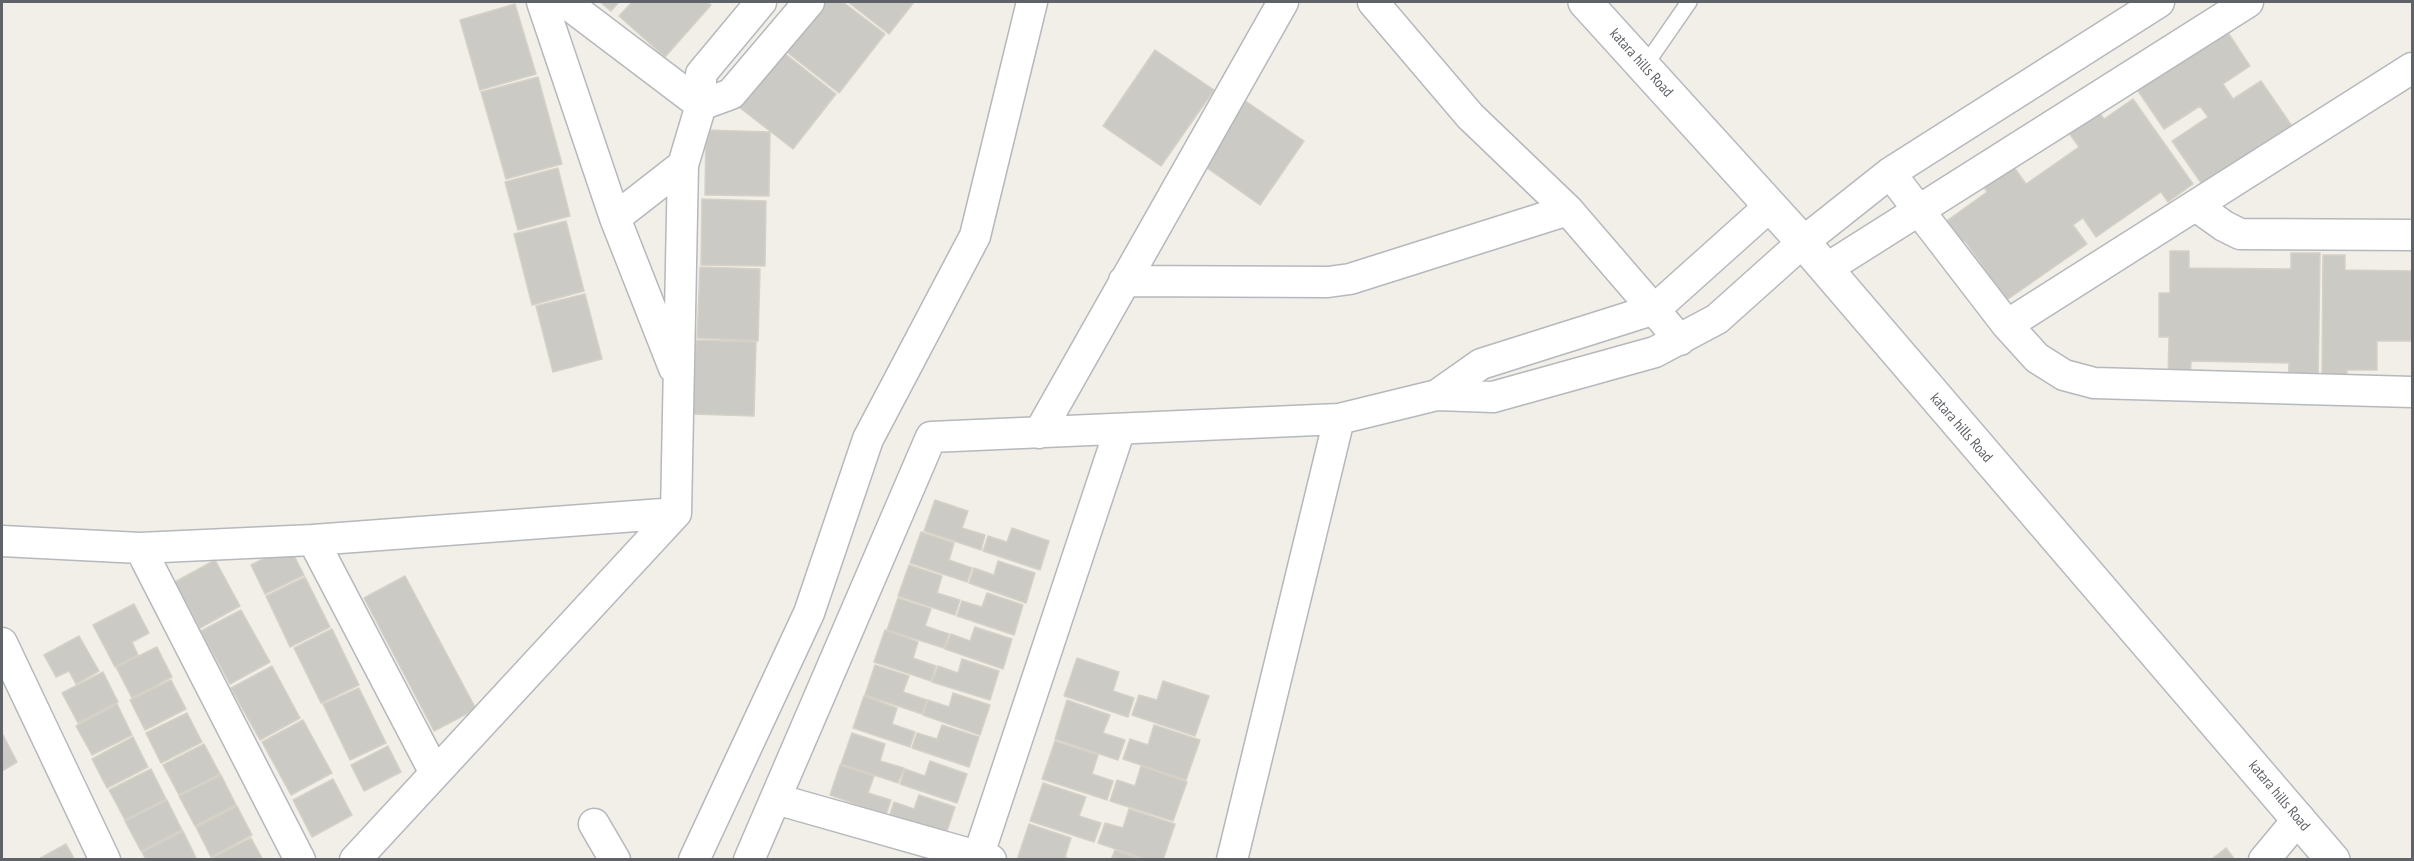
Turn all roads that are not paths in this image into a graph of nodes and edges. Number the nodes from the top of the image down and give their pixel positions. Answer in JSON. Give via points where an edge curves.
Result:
{"nodes":[{"id":1,"x":542,"y":2,"type":"edge"},
{"id":2,"x":565,"y":2,"type":"edge"},
{"id":3,"x":761,"y":2,"type":"edge"},
{"id":4,"x":809,"y":2,"type":"edge"},
{"id":5,"x":1032,"y":2,"type":"edge"},
{"id":6,"x":1283,"y":2,"type":"edge"},
{"id":7,"x":1373,"y":2,"type":"edge"},
{"id":8,"x":1585,"y":2,"type":"edge"},
{"id":9,"x":1689,"y":2,"type":"edge"},
{"id":10,"x":2159,"y":2,"type":"edge"},
{"id":11,"x":2247,"y":2,"type":"edge"},
{"id":12,"x":1644,"y":67,"type":"junction"},
{"id":13,"x":2412,"y":68,"type":"edge"},
{"id":14,"x":701,"y":105,"type":"junction"},
{"id":15,"x":683,"y":165,"type":"junction"},
{"id":16,"x":1890,"y":173,"type":"junction"},
{"id":17,"x":1771,"y":205,"type":"junction"},
{"id":18,"x":2196,"y":206,"type":"junction"},
{"id":19,"x":1568,"y":210,"type":"junction"},
{"id":20,"x":1920,"y":212,"type":"junction"},
{"id":21,"x":615,"y":219,"type":"junction"},
{"id":22,"x":2412,"y":235,"type":"edge"},
{"id":23,"x":1803,"y":242,"type":"junction"},
{"id":24,"x":1826,"y":269,"type":"junction"},
{"id":25,"x":1124,"y":281,"type":"junction"},
{"id":26,"x":1655,"y":309,"type":"junction"},
{"id":27,"x":2007,"y":325,"type":"junction"},
{"id":28,"x":1680,"y":340,"type":"junction"},
{"id":29,"x":679,"y":380,"type":"junction"},
{"id":30,"x":2412,"y":392,"type":"edge"},
{"id":31,"x":1437,"y":395,"type":"junction"},
{"id":32,"x":1339,"y":420,"type":"junction"},
{"id":33,"x":1120,"y":429,"type":"junction"},
{"id":34,"x":1039,"y":433,"type":"junction"},
{"id":35,"x":676,"y":513,"type":"junction"},
{"id":36,"x":313,"y":540,"type":"junction"},
{"id":37,"x":2,"y":541,"type":"edge"},
{"id":38,"x":140,"y":548,"type":"junction"},
{"id":39,"x":2,"y":643,"type":"edge"},
{"id":40,"x":435,"y":773,"type":"junction"},
{"id":41,"x":776,"y":800,"type":"junction"},
{"id":42,"x":2299,"y":818,"type":"junction"},
{"id":43,"x":594,"y":824,"type":"dead end"},
{"id":44,"x":2328,"y":857,"type":"edge"},
{"id":45,"x":982,"y":858,"type":"edge"},
{"id":46,"x":105,"y":860,"type":"edge"},
{"id":47,"x":300,"y":860,"type":"edge"},
{"id":48,"x":355,"y":860,"type":"edge"},
{"id":49,"x":615,"y":860,"type":"edge"},
{"id":50,"x":694,"y":860,"type":"edge"},
{"id":51,"x":748,"y":860,"type":"edge"},
{"id":52,"x":1232,"y":860,"type":"edge"},
{"id":53,"x":2264,"y":860,"type":"edge"}],
"edges":[{"from":1,"to":21,"type":"street"},
{"from":2,"to":14,"type":"street"},
{"from":3,"to":14,"type":"street","via":[[701,74]]},
{"from":4,"to":14,"type":"street","via":[[731,94]]},
{"from":5,"to":50,"type":"street","via":[[975,236],[868,439],[809,613]]},
{"from":6,"to":25,"type":"street"},
{"from":7,"to":19,"type":"street","via":[[1470,116]]},
{"from":8,"to":12,"type":"main road","name":"katara hills Road"},
{"from":9,"to":12,"type":"lane"},
{"from":10,"to":16,"type":"street"},
{"from":11,"to":20,"type":"street"},
{"from":12,"to":17,"type":"main road","name":"katara hills Road"},
{"from":13,"to":18,"type":"street"},
{"from":14,"to":15,"type":"street"},
{"from":15,"to":21,"type":"street"},
{"from":15,"to":29,"type":"street"},
{"from":16,"to":20,"type":"street"},
{"from":16,"to":23,"type":"street"},
{"from":17,"to":23,"type":"main road","name":"katara hills Road"},
{"from":17,"to":26,"type":"street"},
{"from":18,"to":22,"type":"street","via":[[2240,234]]},
{"from":18,"to":27,"type":"street"},
{"from":19,"to":25,"type":"street","via":[[1350,279]]},
{"from":19,"to":26,"type":"street"},
{"from":20,"to":24,"type":"street"},
{"from":20,"to":27,"type":"street"},
{"from":21,"to":29,"type":"street"},
{"from":23,"to":24,"type":"main road","name":"katara hills Road"},
{"from":23,"to":28,"type":"street","via":[[1717,319]]},
{"from":24,"to":42,"type":"main road","name":"katara hills Road"},
{"from":25,"to":34,"type":"street"},
{"from":26,"to":28,"type":"street"},
{"from":26,"to":31,"type":"street","via":[[1481,364]]},
{"from":27,"to":30,"type":"street","via":[[2037,358],[2064,375],[2094,383]]},
{"from":28,"to":31,"type":"street","via":[[1656,352],[1493,397]]},
{"from":29,"to":35,"type":"street"},
{"from":31,"to":32,"type":"street"},
{"from":32,"to":33,"type":"street"},
{"from":32,"to":52,"type":"street"},
{"from":33,"to":34,"type":"street"},
{"from":33,"to":45,"type":"street"},
{"from":34,"to":41,"type":"street","via":[[931,437]]},
{"from":35,"to":36,"type":"street"},
{"from":35,"to":40,"type":"street"},
{"from":36,"to":38,"type":"street"},
{"from":36,"to":40,"type":"street"},
{"from":37,"to":38,"type":"street"},
{"from":38,"to":47,"type":"street"},
{"from":39,"to":46,"type":"street"},
{"from":40,"to":48,"type":"street"},
{"from":41,"to":45,"type":"street"},
{"from":41,"to":51,"type":"street"},
{"from":42,"to":44,"type":"main road","name":"katara hills Road"},
{"from":42,"to":53,"type":"street"},
{"from":43,"to":49,"type":"street"}]}
